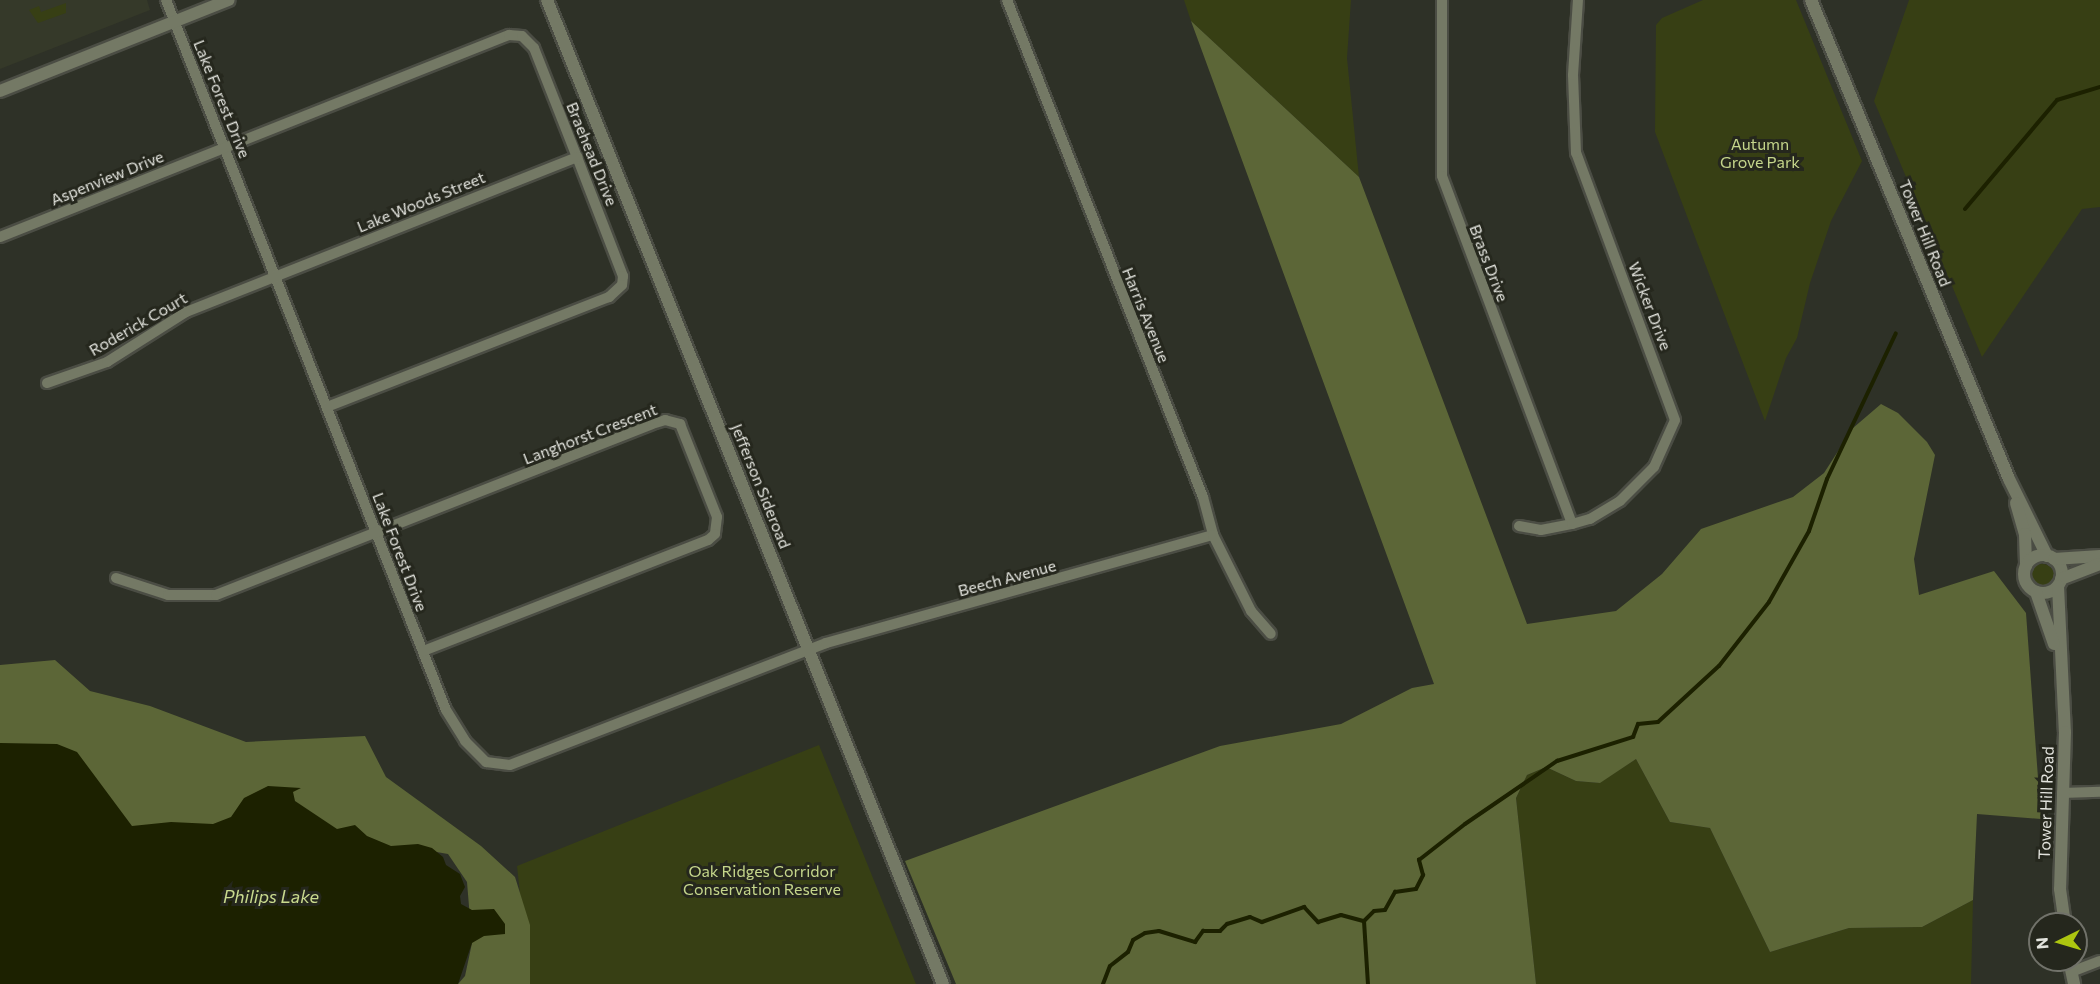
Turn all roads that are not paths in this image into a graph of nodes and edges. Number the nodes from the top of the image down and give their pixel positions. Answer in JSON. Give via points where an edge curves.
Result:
{"nodes":[{"id":1,"x":166,"y":0,"type":"edge"},
{"id":2,"x":229,"y":0,"type":"edge"},
{"id":3,"x":547,"y":0,"type":"edge"},
{"id":4,"x":1007,"y":0,"type":"edge"},
{"id":5,"x":1442,"y":0,"type":"edge"},
{"id":6,"x":1578,"y":0,"type":"edge"},
{"id":7,"x":1811,"y":0,"type":"edge"},
{"id":8,"x":175,"y":22,"type":"junction"},
{"id":9,"x":0,"y":91,"type":"edge"},
{"id":10,"x":225,"y":147,"type":"junction"},
{"id":11,"x":577,"y":157,"type":"junction"},
{"id":12,"x":0,"y":237,"type":"edge"},
{"id":13,"x":276,"y":276,"type":"junction"},
{"id":14,"x":47,"y":383,"type":"dead end"},
{"id":15,"x":327,"y":407,"type":"junction"},
{"id":16,"x":2009,"y":479,"type":"junction"},
{"id":17,"x":1572,"y":524,"type":"junction"},
{"id":18,"x":1519,"y":526,"type":"dead end"},
{"id":19,"x":377,"y":533,"type":"junction"},
{"id":20,"x":1213,"y":535,"type":"junction"},
{"id":21,"x":2100,"y":556,"type":"edge"},
{"id":22,"x":2050,"y":557,"type":"junction"},
{"id":23,"x":2100,"y":564,"type":"edge"},
{"id":24,"x":2026,"y":566,"type":"junction"},
{"id":25,"x":116,"y":578,"type":"dead end"},
{"id":26,"x":2059,"y":582,"type":"junction"},
{"id":27,"x":2036,"y":592,"type":"junction"},
{"id":28,"x":1270,"y":634,"type":"dead end"},
{"id":29,"x":808,"y":648,"type":"junction"},
{"id":30,"x":423,"y":651,"type":"junction"},
{"id":31,"x":2063,"y":683,"type":"junction"},
{"id":32,"x":2100,"y":792,"type":"edge"},
{"id":33,"x":2062,"y":793,"type":"junction"},
{"id":34,"x":2063,"y":912,"type":"edge"},
{"id":35,"x":943,"y":984,"type":"edge"}],
"edges":[{"from":1,"to":8,"type":"street","name":"Lake Forest Drive"},
{"from":2,"to":8,"type":"street"},
{"from":3,"to":29,"type":"street","name":"Jefferson Sideroad"},
{"from":4,"to":20,"type":"street","name":"Harris Avenue","via":[[1203,497]]},
{"from":5,"to":17,"type":"street","name":"Brass Drive","via":[[1445,187]]},
{"from":6,"to":17,"type":"street","name":"Wicker Drive","via":[[1573,75],[1576,153],[1676,416],[1659,458],[1641,483],[1603,512]]},
{"from":7,"to":16,"type":"street","name":"Tower Hill Road"},
{"from":8,"to":9,"type":"street"},
{"from":8,"to":10,"type":"street","name":"Lake Forest Drive"},
{"from":10,"to":11,"type":"street","name":"Braehead Drive","via":[[516,34],[534,48]]},
{"from":10,"to":12,"type":"street","name":"Aspenview Drive"},
{"from":10,"to":13,"type":"street","name":"Lake Forest Drive"},
{"from":11,"to":13,"type":"street","name":"Lake Woods Street"},
{"from":11,"to":15,"type":"street","name":"Braehead Drive","via":[[623,276],[616,293]]},
{"from":13,"to":14,"type":"street","name":"Roderick Court","via":[[186,312],[107,362]]},
{"from":13,"to":15,"type":"street","name":"Lake Forest Drive"},
{"from":15,"to":19,"type":"street","name":"Lake Forest Drive"},
{"from":16,"to":22,"type":"street","name":"Tower Hill Road"},
{"from":16,"to":24,"type":"street","name":"Tower Hill Road","via":[[2025,534]]},
{"from":17,"to":18,"type":"street","name":"Wicker Drive","via":[[1541,530]]},
{"from":19,"to":25,"type":"street","name":"Langhorst Crescent","via":[[216,595],[168,595]]},
{"from":19,"to":30,"type":"street","name":"Lake Forest Drive"},
{"from":19,"to":30,"type":"street","name":"Langhorst Crescent","via":[[652,424],[672,421],[684,430],[717,517],[715,534],[708,540]]},
{"from":20,"to":28,"type":"street","name":"Harris Avenue","via":[[1251,611]]},
{"from":20,"to":29,"type":"street","name":"Beech Avenue"},
{"from":21,"to":22,"type":"street"},
{"from":22,"to":24,"type":"street","via":[[2035,557]]},
{"from":22,"to":26,"type":"street","via":[[2060,567]]},
{"from":23,"to":26,"type":"street"},
{"from":24,"to":27,"type":"street","via":[[2027,584]]},
{"from":26,"to":27,"type":"street","via":[[2049,592]]},
{"from":26,"to":31,"type":"street","name":"Tower Hill Road"},
{"from":27,"to":31,"type":"street","name":"Tower Hill Road","via":[[2048,621]]},
{"from":29,"to":30,"type":"street","name":"Lake Forest Drive","via":[[500,766],[486,762],[465,741],[446,710]]},
{"from":29,"to":35,"type":"street","name":"Jefferson Sideroad"},
{"from":31,"to":33,"type":"street","name":"Tower Hill Road"},
{"from":32,"to":33,"type":"street"},
{"from":33,"to":34,"type":"street","name":"Tower Hill Road","via":[[2060,889]]}]}
